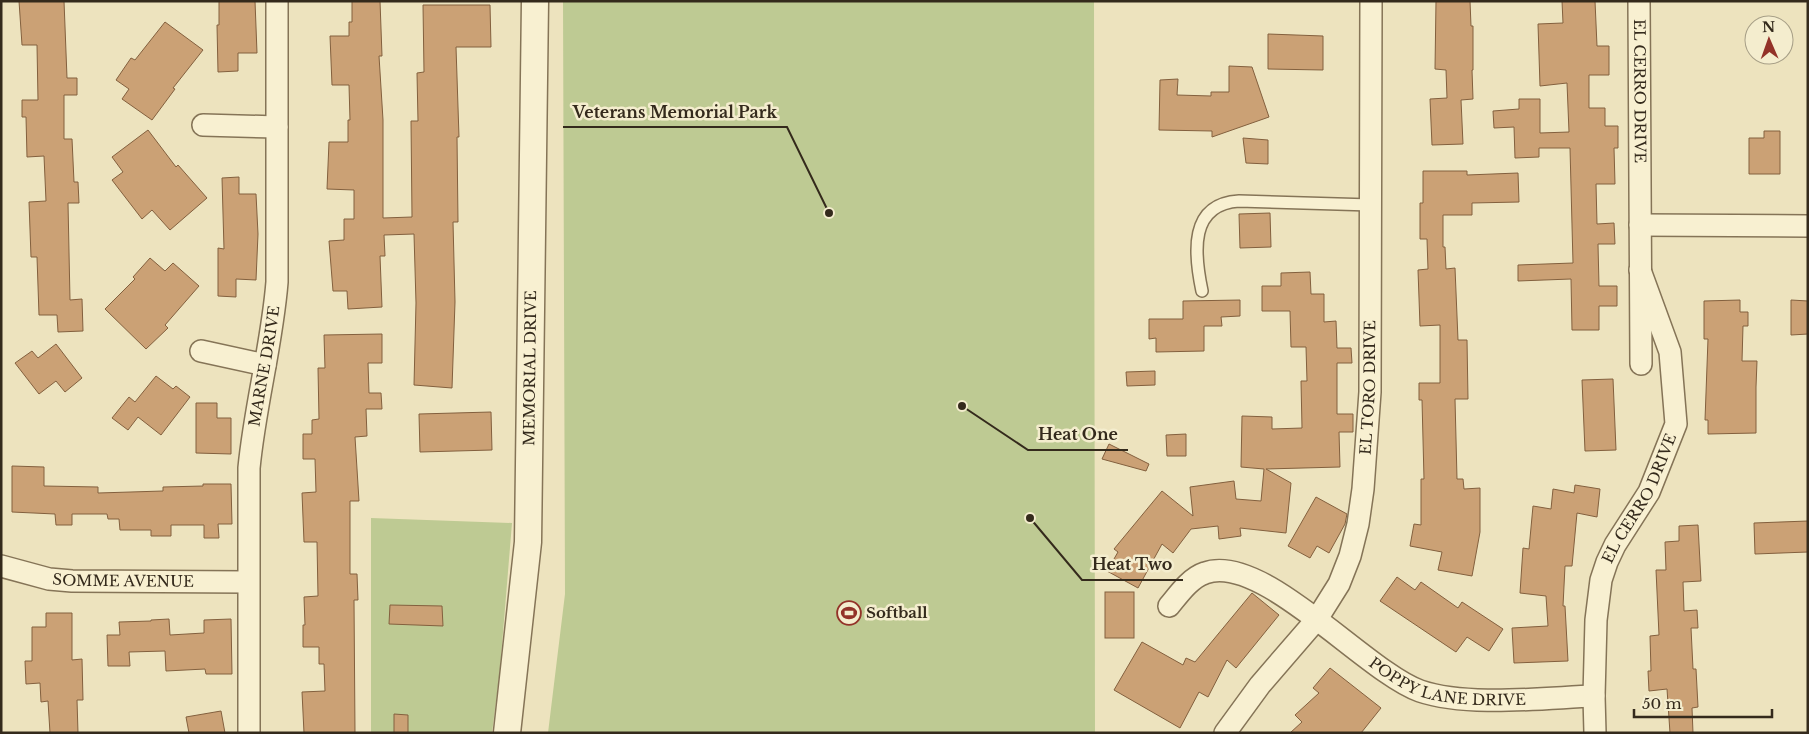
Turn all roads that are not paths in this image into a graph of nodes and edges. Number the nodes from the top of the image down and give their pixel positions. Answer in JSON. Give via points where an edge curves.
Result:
{"nodes":[{"id":1,"x":277,"y":1,"type":"edge"},
{"id":2,"x":535,"y":1,"type":"edge"},
{"id":3,"x":1371,"y":1,"type":"edge"},
{"id":4,"x":1639,"y":1,"type":"edge"},
{"id":5,"x":203,"y":125,"type":"dead end"},
{"id":6,"x":277,"y":127,"type":"junction"},
{"id":7,"x":1372,"y":205,"type":"junction"},
{"id":8,"x":1640,"y":225,"type":"junction"},
{"id":9,"x":1808,"y":226,"type":"edge"},
{"id":10,"x":1640,"y":270,"type":"junction"},
{"id":11,"x":1202,"y":290,"type":"dead end"},
{"id":12,"x":201,"y":351,"type":"dead end"},
{"id":13,"x":1641,"y":364,"type":"dead end"},
{"id":14,"x":265,"y":365,"type":"junction"},
{"id":15,"x":3,"y":570,"type":"edge"},
{"id":16,"x":248,"y":582,"type":"junction"},
{"id":17,"x":1169,"y":606,"type":"dead end"},
{"id":18,"x":1317,"y":618,"type":"junction"},
{"id":19,"x":1594,"y":696,"type":"junction"},
{"id":20,"x":249,"y":733,"type":"edge"},
{"id":21,"x":507,"y":733,"type":"edge"},
{"id":22,"x":1225,"y":733,"type":"edge"},
{"id":23,"x":1595,"y":733,"type":"edge"}],
"edges":[{"from":1,"to":6,"type":"street","name":"MARNE DRIVE"},
{"from":2,"to":21,"type":"street","name":"MEMORIAL DRIVE","via":[[528,542]]},
{"from":3,"to":7,"type":"street","name":"EL TORO DRIVE"},
{"from":4,"to":8,"type":"street","name":"EL CERRO DRIVE"},
{"from":5,"to":6,"type":"street"},
{"from":6,"to":14,"type":"street","name":"MARNE DRIVE","via":[[277,282]]},
{"from":7,"to":11,"type":"lane","via":[[1231,201],[1214,206],[1200,227],[1196,248]]},
{"from":7,"to":18,"type":"street","name":"EL TORO DRIVE","via":[[1370,392],[1363,489],[1350,556],[1339,584]]},
{"from":8,"to":9,"type":"street"},
{"from":8,"to":10,"type":"street","name":"EL CERRO DRIVE"},
{"from":10,"to":13,"type":"street","name":"EL CERRO DRIVE"},
{"from":10,"to":19,"type":"street","name":"EL CERRO DRIVE","via":[[1670,352],[1676,424],[1649,492],[1615,545],[1600,580]]},
{"from":12,"to":14,"type":"street"},
{"from":14,"to":16,"type":"street","name":"MARNE DRIVE","via":[[252,432],[249,468]]},
{"from":15,"to":16,"type":"street","name":"SOMME AVENUE","via":[[72,581]]},
{"from":16,"to":20,"type":"street","name":"MARNE DRIVE"},
{"from":17,"to":18,"type":"street","name":"POPPY LANE DRIVE","via":[[1198,576],[1214,571],[1232,572],[1267,586]]},
{"from":18,"to":19,"type":"street","name":"POPPY LANE DRIVE","via":[[1400,681],[1434,695],[1475,699]]},
{"from":18,"to":22,"type":"street","name":"EL TORO DRIVE","via":[[1260,685]]},
{"from":19,"to":23,"type":"street","name":"EL CERRO DRIVE"}]}
